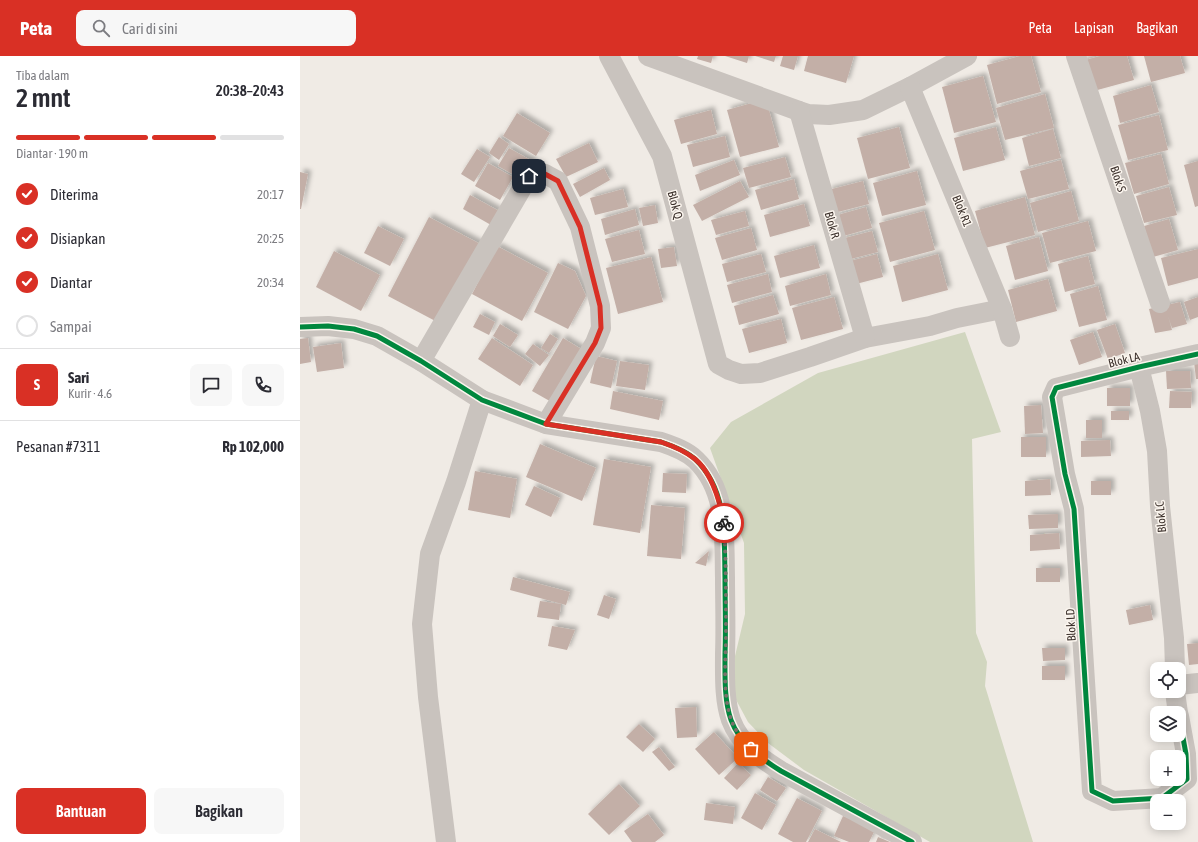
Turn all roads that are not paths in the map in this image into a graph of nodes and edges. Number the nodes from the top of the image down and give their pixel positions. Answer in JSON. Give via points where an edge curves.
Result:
{"nodes":[{"id":1,"x":609,"y":56,"type":"edge"},
{"id":2,"x":648,"y":56,"type":"edge"},
{"id":3,"x":968,"y":56,"type":"edge"},
{"id":4,"x":1076,"y":56,"type":"edge"},
{"id":5,"x":910,"y":87,"type":"junction"},
{"id":6,"x":799,"y":111,"type":"junction"},
{"id":7,"x":1160,"y":303,"type":"dead end"},
{"id":8,"x":1002,"y":309,"type":"junction"},
{"id":9,"x":300,"y":327,"type":"edge"},
{"id":10,"x":865,"y":338,"type":"junction"},
{"id":11,"x":1010,"y":338,"type":"dead end"},
{"id":12,"x":1198,"y":354,"type":"edge"},
{"id":13,"x":421,"y":361,"type":"junction"},
{"id":14,"x":1139,"y":367,"type":"junction"},
{"id":15,"x":1056,"y":388,"type":"joint"},
{"id":16,"x":482,"y":400,"type":"junction"},
{"id":17,"x":546,"y":424,"type":"junction"},
{"id":18,"x":1175,"y":662,"type":"edge"},
{"id":19,"x":1198,"y":683,"type":"edge"},
{"id":20,"x":1186,"y":684,"type":"edge"},
{"id":21,"x":1184,"y":742,"type":"edge"},
{"id":22,"x":446,"y":842,"type":"edge"},
{"id":23,"x":912,"y":842,"type":"edge"}],
"edges":[{"from":1,"to":10,"type":"street","name":"Blok Q","via":[[662,156],[718,364],[741,374],[760,372]]},
{"from":2,"to":6,"type":"street"},
{"from":3,"to":5,"type":"street"},
{"from":4,"to":7,"type":"street","name":"Blok S"},
{"from":5,"to":6,"type":"street","via":[[863,110],[829,115]]},
{"from":5,"to":8,"type":"street","name":"Blok R1"},
{"from":6,"to":10,"type":"street","name":"Blok R"},
{"from":8,"to":10,"type":"street"},
{"from":8,"to":11,"type":"street","name":"Blok R1"},
{"from":9,"to":13,"type":"street","via":[[328,326],[377,336]]},
{"from":12,"to":14,"type":"street","name":"Blok LA"},
{"from":13,"to":16,"type":"street"},
{"from":13,"to":17,"type":"street","via":[[529,176],[545,174],[558,181],[580,227],[600,306],[601,328],[595,343]]},
{"from":14,"to":15,"type":"street","name":"Blok LA"},
{"from":14,"to":18,"type":"street","name":"Blok LC","via":[[1157,452]]},
{"from":15,"to":21,"type":"street","name":"Blok LD","via":[[1052,397],[1065,474],[1074,509],[1092,790],[1113,801],[1162,798],[1187,779]]},
{"from":16,"to":17,"type":"street"},
{"from":16,"to":22,"type":"street","via":[[430,554],[422,624],[428,697]]},
{"from":17,"to":23,"type":"street","via":[[661,442],[678,448],[695,459],[704,469],[720,502],[724,523],[727,700],[731,720],[741,740],[761,759],[781,771]]},
{"from":19,"to":20,"type":"street"}]}
